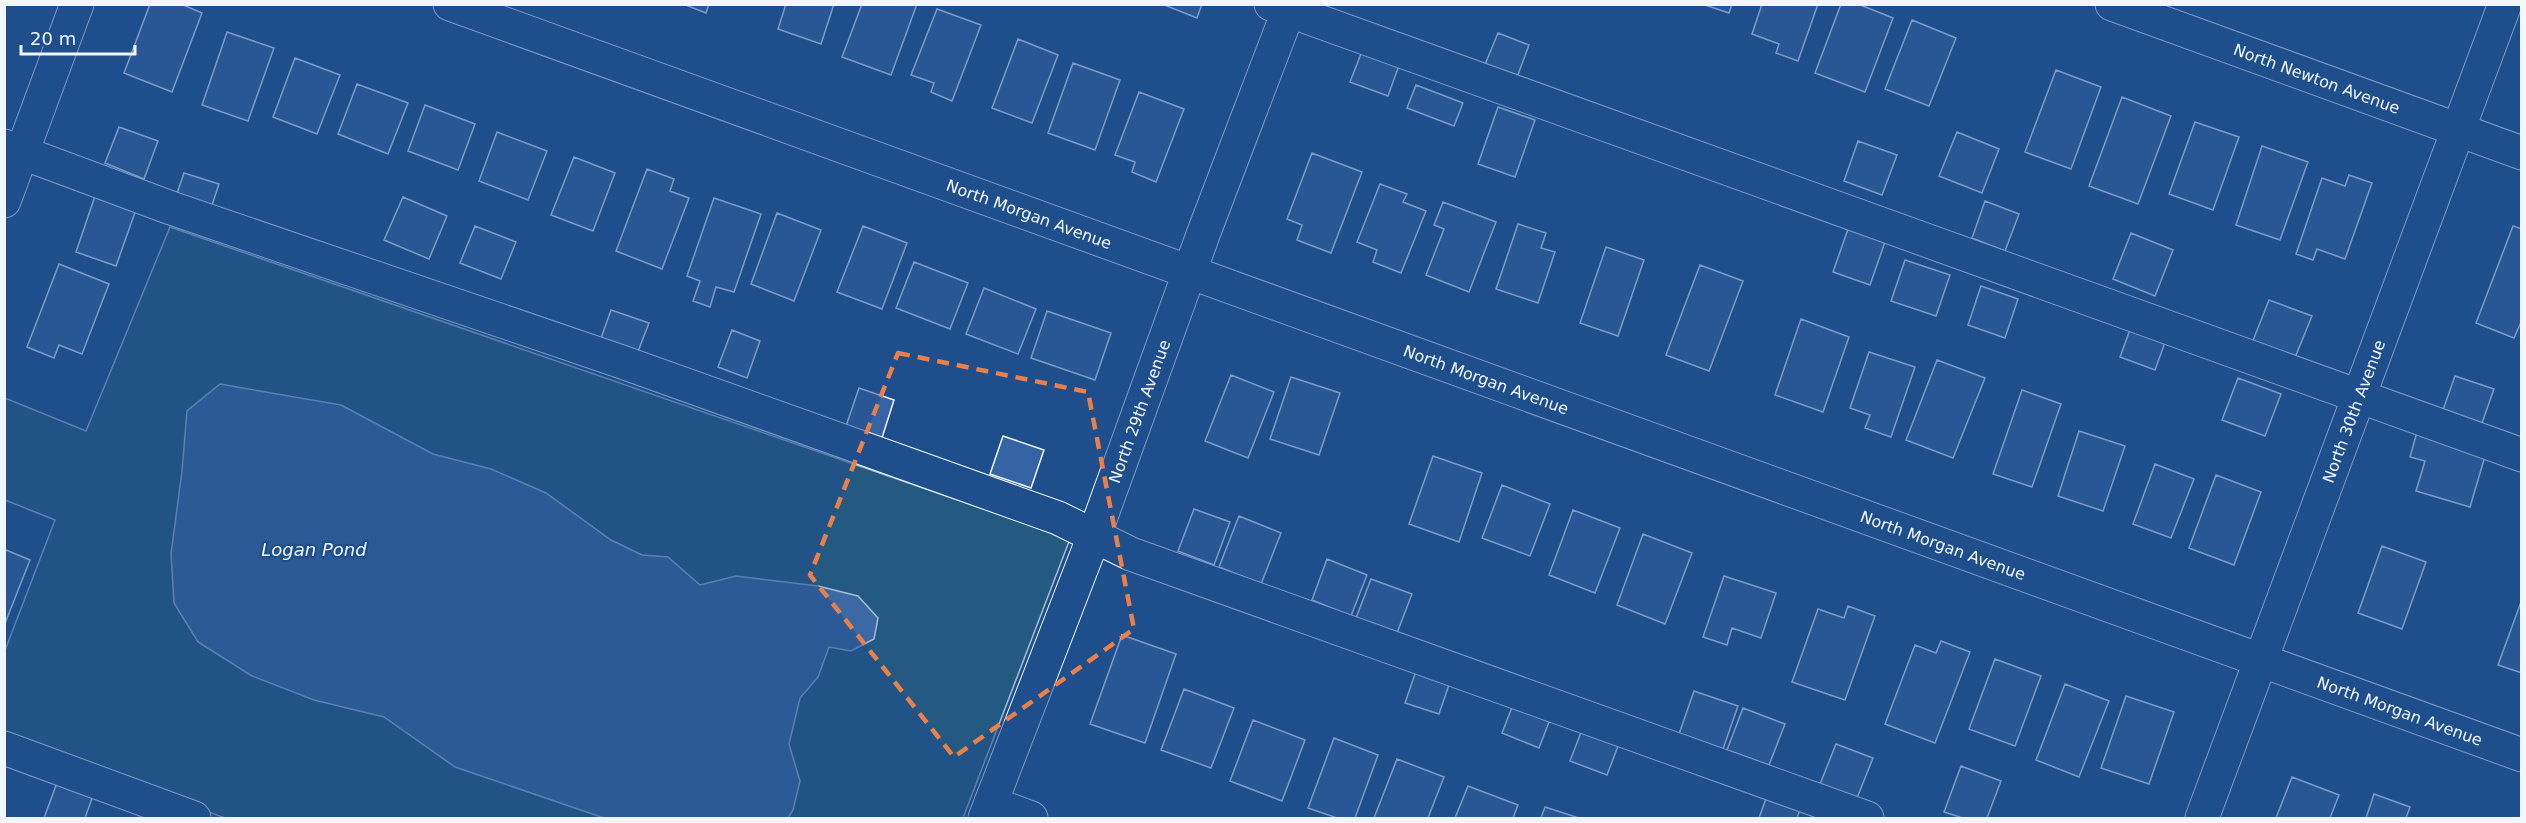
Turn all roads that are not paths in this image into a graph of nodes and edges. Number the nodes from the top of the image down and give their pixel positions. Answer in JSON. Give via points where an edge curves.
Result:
{"nodes":[{"id":1,"x":77,"y":4,"type":"edge"},
{"id":2,"x":450,"y":4,"type":"edge"},
{"id":3,"x":2112,"y":4,"type":"edge"},
{"id":4,"x":2505,"y":4,"type":"edge"},
{"id":5,"x":1283,"y":7,"type":"edge"},
{"id":6,"x":2457,"y":130,"type":"junction"},
{"id":7,"x":14,"y":149,"type":"edge"},
{"id":8,"x":2522,"y":153,"type":"edge"},
{"id":9,"x":4,"y":201,"type":"edge"},
{"id":10,"x":1189,"y":274,"type":"junction"},
{"id":11,"x":2359,"y":396,"type":"junction"},
{"id":12,"x":2522,"y":455,"type":"edge"},
{"id":13,"x":1094,"y":536,"type":"junction"},
{"id":14,"x":2262,"y":662,"type":"junction"},
{"id":15,"x":4,"y":748,"type":"edge"},
{"id":16,"x":2522,"y":755,"type":"edge"},
{"id":17,"x":988,"y":811,"type":"edge"},
{"id":18,"x":194,"y":819,"type":"edge"},
{"id":19,"x":1031,"y":819,"type":"edge"},
{"id":20,"x":1867,"y":819,"type":"edge"},
{"id":21,"x":2202,"y":819,"type":"edge"}],
"edges":[{"from":1,"to":7,"type":"street"},
{"from":2,"to":10,"type":"street","name":"North Morgan Avenue"},
{"from":3,"to":6,"type":"street","name":"North Newton Avenue"},
{"from":4,"to":6,"type":"street","name":"North 30th Avenue"},
{"from":5,"to":10,"type":"street","name":"North 29th Avenue"},
{"from":5,"to":11,"type":"street"},
{"from":6,"to":8,"type":"street","name":"North Newton Avenue"},
{"from":6,"to":11,"type":"street","name":"North 30th Avenue"},
{"from":7,"to":9,"type":"street"},
{"from":7,"to":13,"type":"street","via":[[171,208],[1058,518]]},
{"from":10,"to":13,"type":"street","name":"North 29th Avenue"},
{"from":10,"to":14,"type":"street","name":"North Morgan Avenue"},
{"from":11,"to":12,"type":"street"},
{"from":11,"to":14,"type":"street","name":"North 30th Avenue"},
{"from":13,"to":17,"type":"street","name":"North 29th Avenue"},
{"from":13,"to":20,"type":"street","via":[[1131,554]]},
{"from":14,"to":16,"type":"street","name":"North Morgan Avenue"},
{"from":14,"to":21,"type":"street","name":"North 30th Avenue"},
{"from":15,"to":18,"type":"street"},
{"from":17,"to":19,"type":"street"}]}
